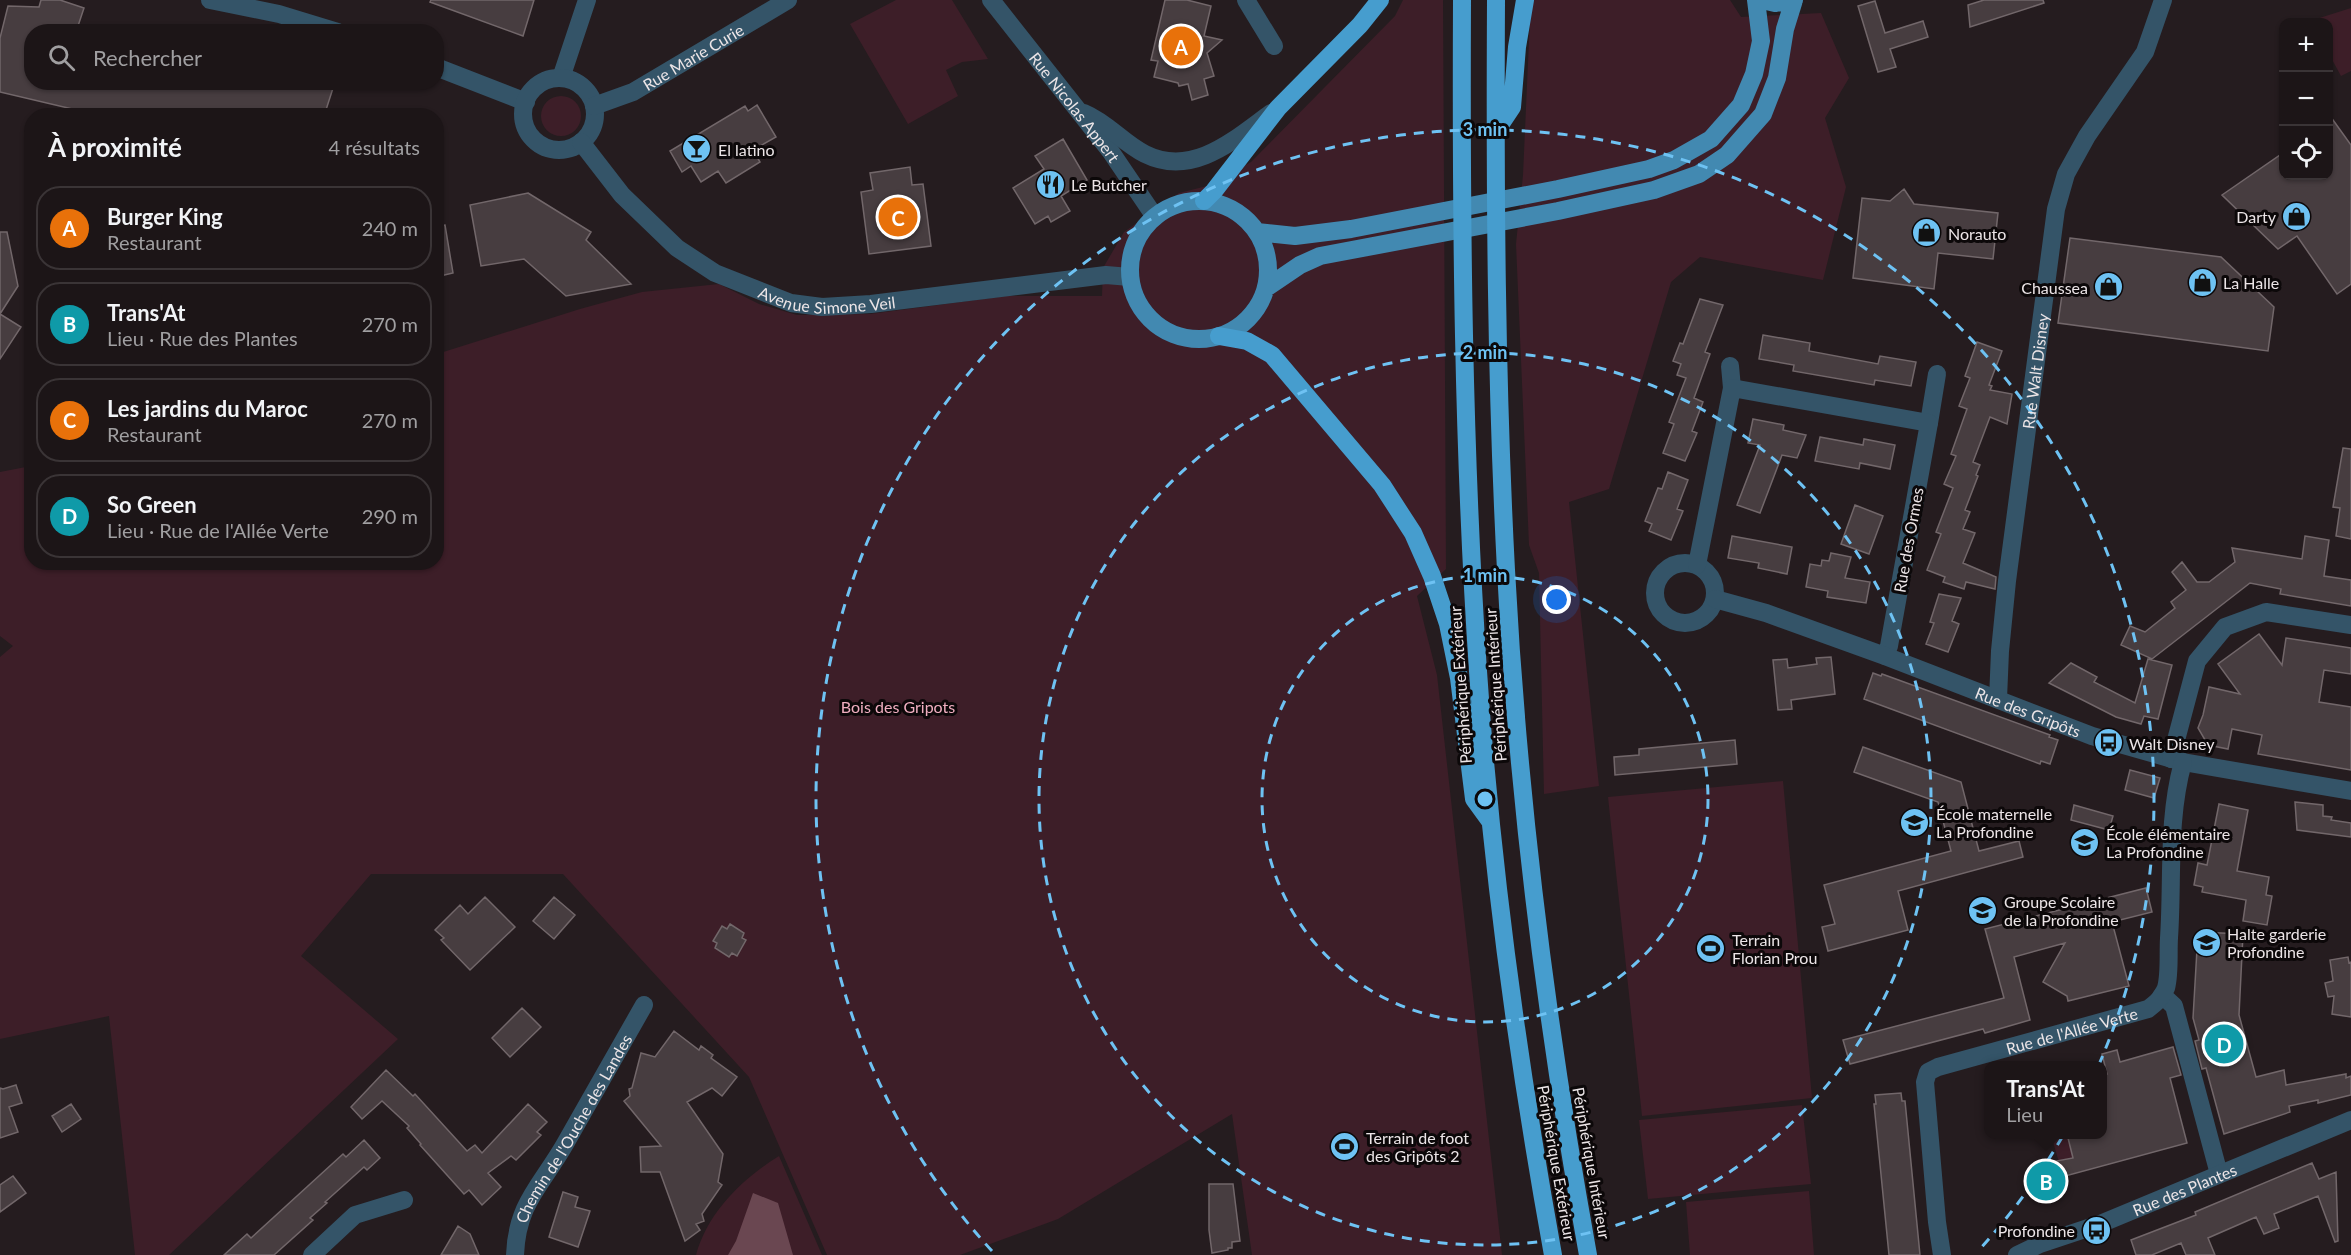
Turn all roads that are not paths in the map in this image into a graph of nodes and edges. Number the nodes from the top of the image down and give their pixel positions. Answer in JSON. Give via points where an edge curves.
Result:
{"nodes":[{"id":1,"x":210,"y":0,"type":"edge"},
{"id":2,"x":587,"y":0,"type":"edge"},
{"id":3,"x":788,"y":0,"type":"edge"},
{"id":4,"x":991,"y":0,"type":"edge"},
{"id":5,"x":1246,"y":0,"type":"edge"},
{"id":6,"x":1380,"y":0,"type":"edge"},
{"id":7,"x":1461,"y":0,"type":"edge"},
{"id":8,"x":1497,"y":0,"type":"edge"},
{"id":9,"x":1525,"y":0,"type":"edge"},
{"id":10,"x":1756,"y":0,"type":"edge"},
{"id":11,"x":1762,"y":0,"type":"edge"},
{"id":12,"x":1794,"y":0,"type":"edge"},
{"id":13,"x":2163,"y":0,"type":"edge"},
{"id":14,"x":312,"y":24,"type":"edge"},
{"id":15,"x":1274,"y":46,"type":"dead end"},
{"id":16,"x":444,"y":70,"type":"edge"},
{"id":17,"x":561,"y":78,"type":"junction"},
{"id":18,"x":526,"y":102,"type":"junction"},
{"id":19,"x":594,"y":106,"type":"junction"},
{"id":20,"x":1278,"y":108,"type":"junction"},
{"id":21,"x":1079,"y":111,"type":"junction"},
{"id":22,"x":1496,"y":131,"type":"junction"},
{"id":23,"x":581,"y":142,"type":"junction"},
{"id":24,"x":1204,"y":201,"type":"junction"},
{"id":25,"x":1155,"y":217,"type":"junction"},
{"id":26,"x":1257,"y":232,"type":"junction"},
{"id":27,"x":1130,"y":277,"type":"junction"},
{"id":28,"x":1266,"y":288,"type":"junction"},
{"id":29,"x":1219,"y":336,"type":"junction"},
{"id":30,"x":1730,"y":366,"type":"dead end"},
{"id":31,"x":1937,"y":374,"type":"dead end"},
{"id":32,"x":1732,"y":388,"type":"junction"},
{"id":33,"x":1929,"y":423,"type":"junction"},
{"id":34,"x":1697,"y":565,"type":"junction"},
{"id":35,"x":1715,"y":599,"type":"junction"},
{"id":36,"x":2351,"y":625,"type":"edge"},
{"id":37,"x":1885,"y":656,"type":"junction"},
{"id":38,"x":1998,"y":699,"type":"junction"},
{"id":39,"x":2177,"y":761,"type":"junction"},
{"id":40,"x":2351,"y":791,"type":"edge"},
{"id":41,"x":1491,"y":822,"type":"junction"},
{"id":42,"x":2162,"y":995,"type":"junction"},
{"id":43,"x":644,"y":1005,"type":"dead end"},
{"id":44,"x":2351,"y":1120,"type":"edge"},
{"id":45,"x":2219,"y":1174,"type":"junction"},
{"id":46,"x":404,"y":1200,"type":"dead end"},
{"id":47,"x":312,"y":1255,"type":"edge"},
{"id":48,"x":515,"y":1255,"type":"edge"},
{"id":49,"x":1553,"y":1255,"type":"edge"},
{"id":50,"x":1587,"y":1255,"type":"edge"},
{"id":51,"x":1942,"y":1255,"type":"edge"},
{"id":52,"x":2018,"y":1255,"type":"edge"}],
"edges":[{"from":1,"to":14,"type":"street"},
{"from":2,"to":17,"type":"street"},
{"from":3,"to":19,"type":"street","name":"Rue Marie Curie","via":[[633,92]]},
{"from":4,"to":21,"type":"street","name":"Rue Nicolas Appert"},
{"from":5,"to":15,"type":"street"},
{"from":6,"to":20,"type":"highway"},
{"from":7,"to":41,"type":"highway","name":"Périphérique Extérieur","via":[[1464,381],[1474,605]]},
{"from":8,"to":22,"type":"highway","name":"Périphérique Intérieur"},
{"from":9,"to":22,"type":"highway","via":[[1512,107]]},
{"from":10,"to":26,"type":"main road","via":[[1761,41],[1754,74],[1741,105],[1723,128],[1700,147],[1674,160],[1558,189],[1404,219],[1295,236]]},
{"from":11,"to":12,"type":"main road"},
{"from":12,"to":28,"type":"main road","via":[[1770,99],[1752,129],[1727,155],[1699,174],[1654,190],[1558,211],[1320,256]]},
{"from":13,"to":38,"type":"street","name":"Rue Walt Disney","via":[[2145,52],[2087,136],[2066,174],[2056,209],[2007,581]]},
{"from":16,"to":18,"type":"street"},
{"from":17,"to":18,"type":"street","via":[[539,85]]},
{"from":17,"to":19,"type":"street","via":[[582,86]]},
{"from":18,"to":23,"type":"street","via":[[525,126],[540,145],[563,150]]},
{"from":19,"to":23,"type":"street","via":[[595,118]]},
{"from":20,"to":21,"type":"street","via":[[1211,154],[1189,162],[1146,155],[1100,120]]},
{"from":20,"to":24,"type":"highway"},
{"from":21,"to":25,"type":"street","name":"Rue Nicolas Appert"},
{"from":22,"to":50,"type":"highway","name":"Périphérique Intérieur","via":[[1501,462],[1512,665],[1547,998]]},
{"from":23,"to":27,"type":"street","name":"Avenue Simone Veil","via":[[622,195],[677,248],[715,273],[791,303],[822,307],[1106,275]]},
{"from":24,"to":25,"type":"main road","via":[[1187,202]]},
{"from":24,"to":26,"type":"main road","via":[[1234,210]]},
{"from":25,"to":27,"type":"main road","via":[[1132,250]]},
{"from":26,"to":28,"type":"main road","via":[[1267,259]]},
{"from":27,"to":29,"type":"main road","via":[[1138,303],[1161,327],[1192,339]]},
{"from":28,"to":29,"type":"main road","via":[[1244,323]]},
{"from":29,"to":41,"type":"highway","via":[[1248,341],[1272,355],[1382,485],[1413,533],[1448,624],[1474,799]]},
{"from":30,"to":32,"type":"street"},
{"from":31,"to":33,"type":"street","name":"Rue des Ormes"},
{"from":32,"to":33,"type":"street"},
{"from":32,"to":34,"type":"street"},
{"from":33,"to":37,"type":"street","name":"Rue des Ormes"},
{"from":34,"to":35,"type":"street","via":[[1708,573]]},
{"from":34,"to":35,"type":"street","via":[[1682,563],[1665,570],[1656,585],[1656,601],[1665,616],[1686,623],[1698,620],[1710,610]]},
{"from":35,"to":37,"type":"street","name":"Rue des Gripôts"},
{"from":36,"to":39,"type":"street","via":[[2266,612],[2224,627],[2197,661]]},
{"from":37,"to":38,"type":"street","name":"Rue des Gripôts"},
{"from":38,"to":39,"type":"street","name":"Rue des Gripôts","via":[[2092,736]]},
{"from":39,"to":40,"type":"street","name":"Rue des Gripôts"},
{"from":39,"to":42,"type":"street","via":[[2171,828],[2171,910],[2166,987]]},
{"from":41,"to":49,"type":"highway","name":"Périphérique Extérieur","via":[[1518,1040]]},
{"from":42,"to":45,"type":"street","via":[[2174,1006]]},
{"from":42,"to":51,"type":"street","name":"Rue de l'Allée Verte","via":[[2148,1009],[1928,1072],[1924,1082]]},
{"from":43,"to":48,"type":"street","name":"Chemin de l'Ouche des Landes","via":[[525,1206],[516,1233]]},
{"from":44,"to":45,"type":"street","name":"Rue des Plantes"},
{"from":45,"to":52,"type":"street","name":"Rue des Plantes"},
{"from":46,"to":47,"type":"street","via":[[355,1215]]}]}
